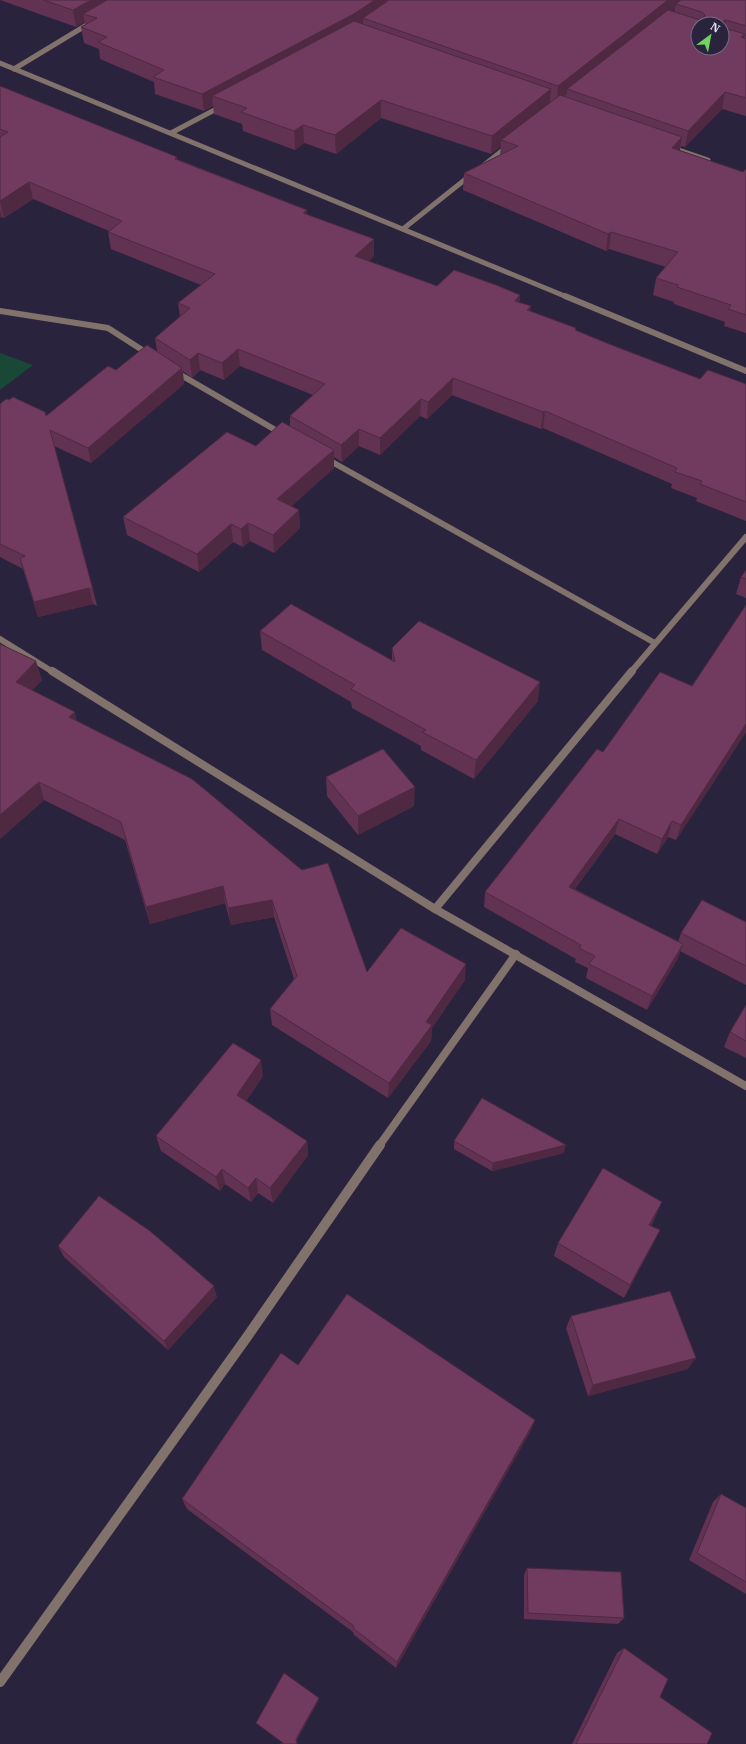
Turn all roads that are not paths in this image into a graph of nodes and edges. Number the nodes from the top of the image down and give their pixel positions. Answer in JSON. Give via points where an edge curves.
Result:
{"nodes":[{"id":1,"x":95,"y":20,"type":"edge"},
{"id":2,"x":0,"y":63,"type":"edge"},
{"id":3,"x":14,"y":69,"type":"junction"},
{"id":4,"x":228,"y":103,"type":"edge"},
{"id":5,"x":171,"y":133,"type":"junction"},
{"id":6,"x":514,"y":141,"type":"edge"},
{"id":7,"x":666,"y":145,"type":"edge"},
{"id":8,"x":717,"y":163,"type":"edge"},
{"id":9,"x":403,"y":229,"type":"junction"},
{"id":10,"x":0,"y":311,"type":"edge"},
{"id":11,"x":158,"y":361,"type":"edge"},
{"id":12,"x":171,"y":369,"type":"edge"},
{"id":13,"x":746,"y":371,"type":"edge"},
{"id":14,"x":294,"y":440,"type":"edge"},
{"id":15,"x":322,"y":456,"type":"edge"},
{"id":16,"x":746,"y":537,"type":"edge"},
{"id":17,"x":0,"y":639,"type":"edge"},
{"id":18,"x":655,"y":643,"type":"junction"},
{"id":19,"x":435,"y":909,"type":"junction"},
{"id":20,"x":516,"y":954,"type":"junction"},
{"id":21,"x":746,"y":1086,"type":"edge"},
{"id":22,"x":0,"y":1682,"type":"edge"}],
"edges":[{"from":1,"to":3,"type":"street"},
{"from":2,"to":3,"type":"street"},
{"from":3,"to":5,"type":"street"},
{"from":4,"to":5,"type":"street"},
{"from":5,"to":9,"type":"street"},
{"from":6,"to":9,"type":"street"},
{"from":7,"to":8,"type":"street"},
{"from":9,"to":13,"type":"street"},
{"from":10,"to":11,"type":"street","via":[[108,328]]},
{"from":12,"to":14,"type":"street"},
{"from":15,"to":18,"type":"street"},
{"from":16,"to":18,"type":"street"},
{"from":17,"to":19,"type":"street"},
{"from":18,"to":19,"type":"street"},
{"from":19,"to":20,"type":"street"},
{"from":20,"to":21,"type":"street"},
{"from":20,"to":22,"type":"street","via":[[335,1208],[247,1337]]}]}
